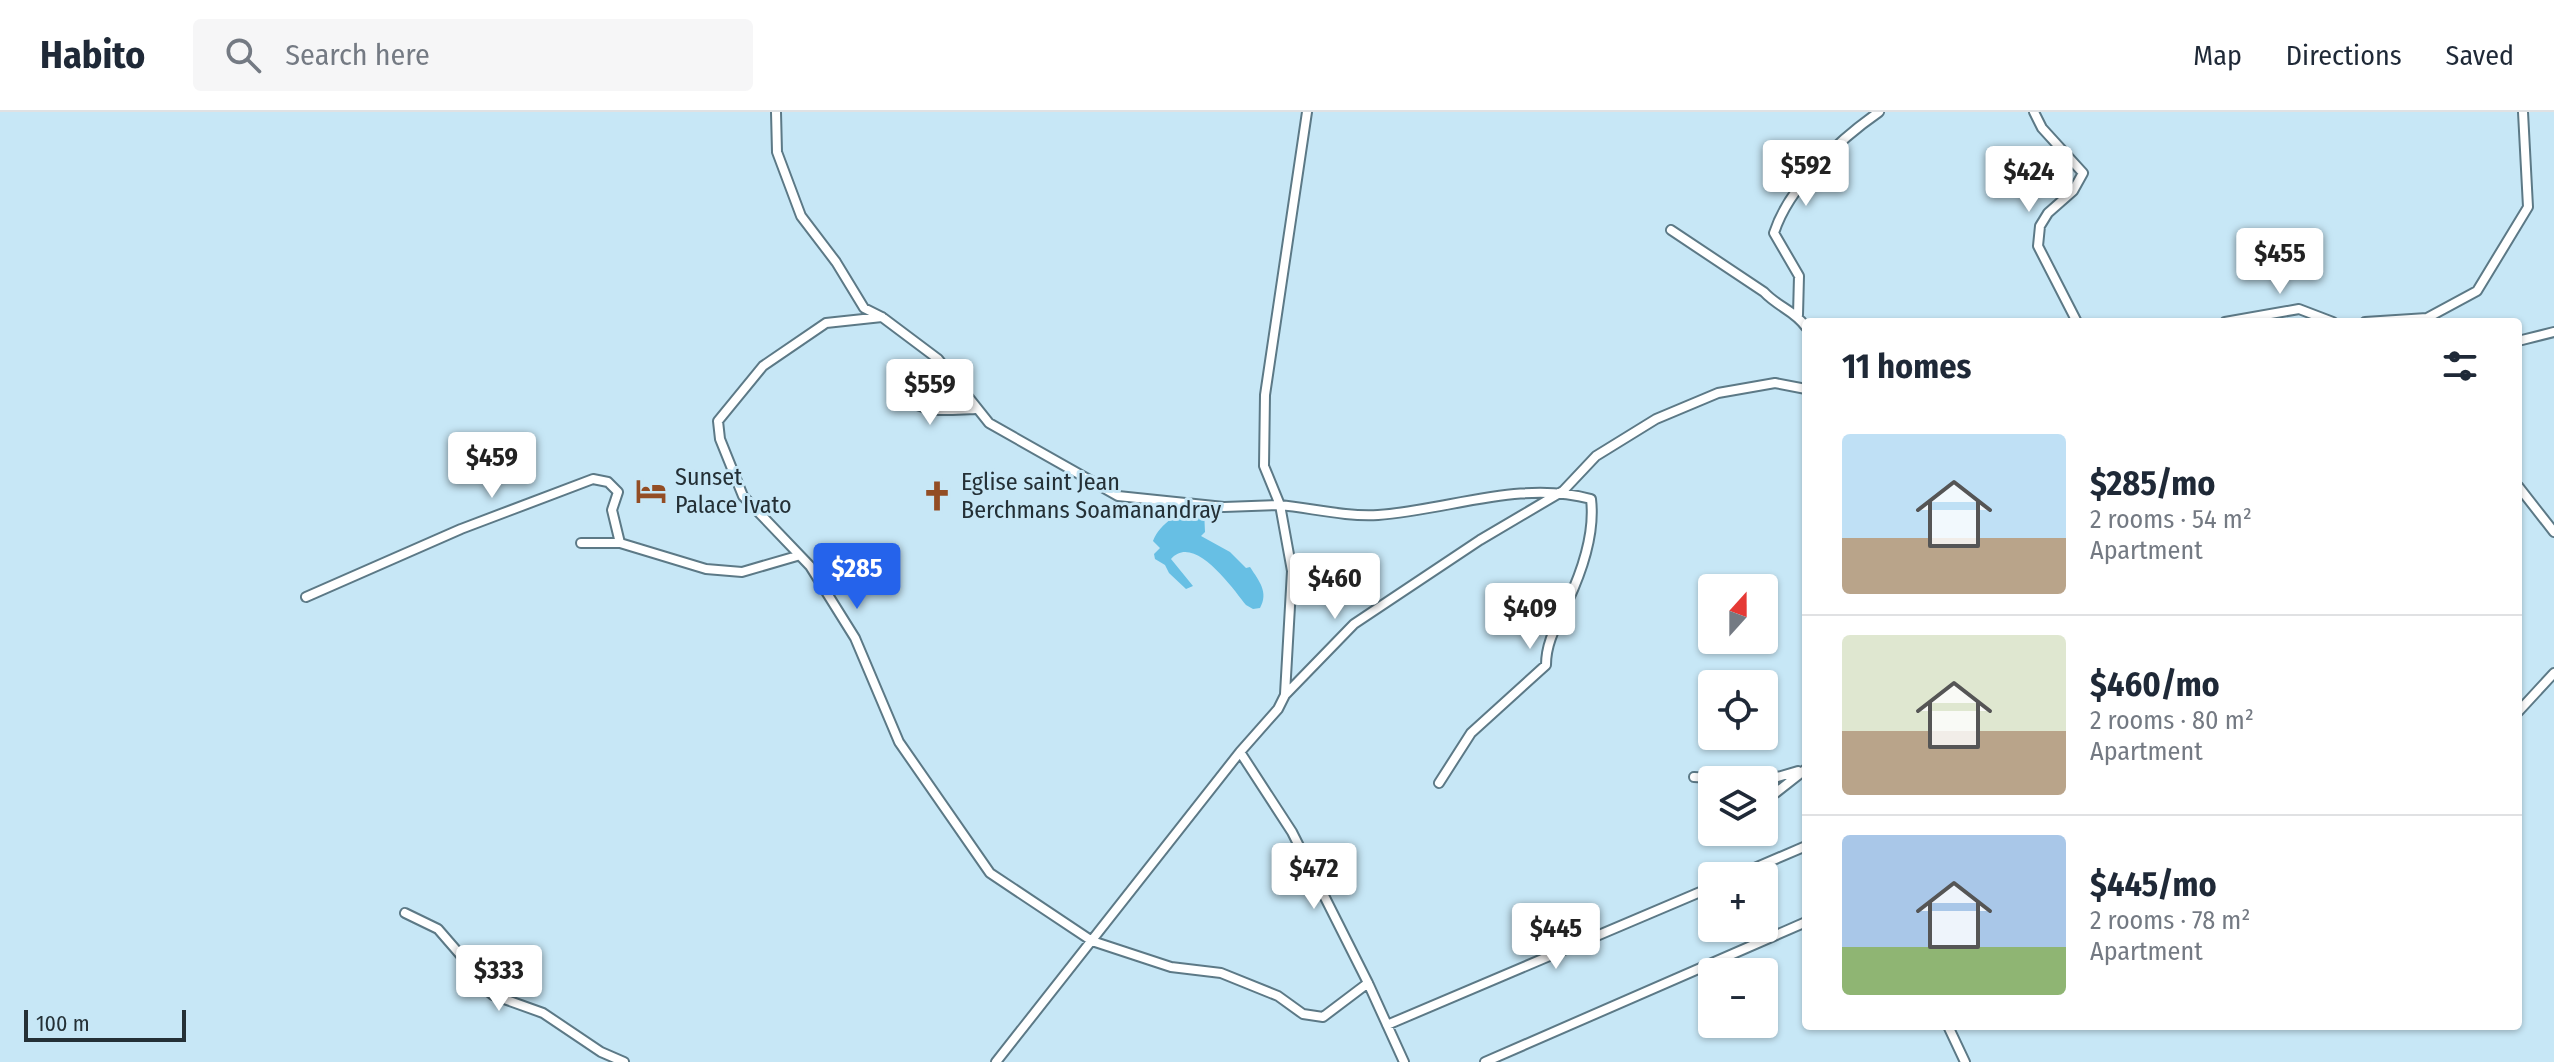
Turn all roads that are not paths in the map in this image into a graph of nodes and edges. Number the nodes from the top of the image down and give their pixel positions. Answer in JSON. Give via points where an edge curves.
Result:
{"nodes":[{"id":1,"x":776,"y":112,"type":"edge"},
{"id":2,"x":1307,"y":112,"type":"edge"},
{"id":3,"x":1879,"y":112,"type":"edge"},
{"id":4,"x":2034,"y":112,"type":"edge"},
{"id":5,"x":2523,"y":112,"type":"edge"},
{"id":6,"x":1671,"y":230,"type":"dead end"},
{"id":7,"x":1798,"y":315,"type":"junction"},
{"id":8,"x":882,"y":317,"type":"junction"},
{"id":9,"x":2075,"y":318,"type":"edge"},
{"id":10,"x":2248,"y":318,"type":"edge"},
{"id":11,"x":2323,"y":318,"type":"edge"},
{"id":12,"x":2427,"y":318,"type":"edge"},
{"id":13,"x":1802,"y":321,"type":"edge"},
{"id":14,"x":2554,"y":332,"type":"edge"},
{"id":15,"x":2522,"y":340,"type":"edge"},
{"id":16,"x":1802,"y":388,"type":"edge"},
{"id":17,"x":897,"y":395,"type":"dead end"},
{"id":18,"x":975,"y":409,"type":"junction"},
{"id":19,"x":1563,"y":491,"type":"junction"},
{"id":20,"x":2522,"y":491,"type":"edge"},
{"id":21,"x":1280,"y":505,"type":"junction"},
{"id":22,"x":2554,"y":532,"type":"edge"},
{"id":23,"x":581,"y":543,"type":"dead end"},
{"id":24,"x":620,"y":543,"type":"junction"},
{"id":25,"x":797,"y":556,"type":"junction"},
{"id":26,"x":306,"y":597,"type":"dead end"},
{"id":27,"x":2554,"y":673,"type":"edge"},
{"id":28,"x":1285,"y":695,"type":"junction"},
{"id":29,"x":2522,"y":708,"type":"edge"},
{"id":30,"x":1240,"y":752,"type":"junction"},
{"id":31,"x":1802,"y":770,"type":"edge"},
{"id":32,"x":1802,"y":771,"type":"edge"},
{"id":33,"x":1694,"y":777,"type":"dead end"},
{"id":34,"x":1698,"y":777,"type":"edge"},
{"id":35,"x":1778,"y":777,"type":"edge"},
{"id":36,"x":1439,"y":783,"type":"dead end"},
{"id":37,"x":1778,"y":790,"type":"edge"},
{"id":38,"x":1802,"y":848,"type":"edge"},
{"id":39,"x":1769,"y":862,"type":"edge"},
{"id":40,"x":1698,"y":893,"type":"edge"},
{"id":41,"x":405,"y":913,"type":"dead end"},
{"id":42,"x":1802,"y":924,"type":"edge"},
{"id":43,"x":1092,"y":941,"type":"junction"},
{"id":44,"x":1368,"y":983,"type":"junction"},
{"id":45,"x":1387,"y":1025,"type":"junction"},
{"id":46,"x":1950,"y":1030,"type":"edge"},
{"id":47,"x":624,"y":1062,"type":"edge"},
{"id":48,"x":996,"y":1062,"type":"edge"},
{"id":49,"x":1404,"y":1062,"type":"edge"},
{"id":50,"x":1485,"y":1062,"type":"edge"},
{"id":51,"x":1965,"y":1062,"type":"edge"}],
"edges":[{"from":1,"to":8,"type":"street","via":[[777,152],[801,216],[864,308]]},
{"from":2,"to":21,"type":"street","via":[[1265,395],[1264,466]]},
{"from":3,"to":7,"type":"street","via":[[1848,133],[1778,220],[1774,233],[1799,276]]},
{"from":4,"to":9,"type":"street","via":[[2083,173],[2073,191],[2048,213],[2038,246]]},
{"from":5,"to":12,"type":"street","via":[[2528,207],[2477,291]]},
{"from":6,"to":7,"type":"street"},
{"from":7,"to":13,"type":"street"},
{"from":8,"to":18,"type":"street","via":[[938,359]]},
{"from":8,"to":25,"type":"street","via":[[826,323],[763,366],[718,421],[743,496]]},
{"from":10,"to":11,"type":"street","via":[[2299,309]]},
{"from":14,"to":15,"type":"street"},
{"from":16,"to":19,"type":"street","via":[[1775,383],[1678,407],[1596,456]]},
{"from":17,"to":18,"type":"street","via":[[919,409]]},
{"from":18,"to":21,"type":"street","via":[[989,423],[1118,496],[1224,507]]},
{"from":19,"to":21,"type":"street","via":[[1528,491],[1374,515]]},
{"from":19,"to":28,"type":"street","via":[[1354,624]]},
{"from":19,"to":36,"type":"street","via":[[1591,499],[1593,520],[1570,597],[1546,647],[1546,665],[1471,733]]},
{"from":20,"to":22,"type":"street"},
{"from":21,"to":28,"type":"street","via":[[1292,571]]},
{"from":23,"to":24,"type":"street"},
{"from":24,"to":25,"type":"street","via":[[706,569],[742,572]]},
{"from":24,"to":26,"type":"street","via":[[612,510],[618,492],[608,482],[593,479]]},
{"from":25,"to":43,"type":"street","via":[[810,566],[855,638],[899,742],[990,873]]},
{"from":27,"to":29,"type":"street"},
{"from":28,"to":30,"type":"street"},
{"from":30,"to":43,"type":"street"},
{"from":30,"to":44,"type":"street","via":[[1292,832]]},
{"from":31,"to":35,"type":"street"},
{"from":32,"to":37,"type":"street"},
{"from":33,"to":34,"type":"street"},
{"from":38,"to":39,"type":"street"},
{"from":40,"to":45,"type":"street"},
{"from":41,"to":47,"type":"street","via":[[438,929],[493,995],[543,1013]]},
{"from":42,"to":50,"type":"street"},
{"from":43,"to":44,"type":"street","via":[[1171,967],[1221,973],[1278,996],[1303,1014],[1323,1017]]},
{"from":43,"to":48,"type":"street"},
{"from":44,"to":45,"type":"street"},
{"from":45,"to":49,"type":"street"},
{"from":46,"to":51,"type":"street"}]}
